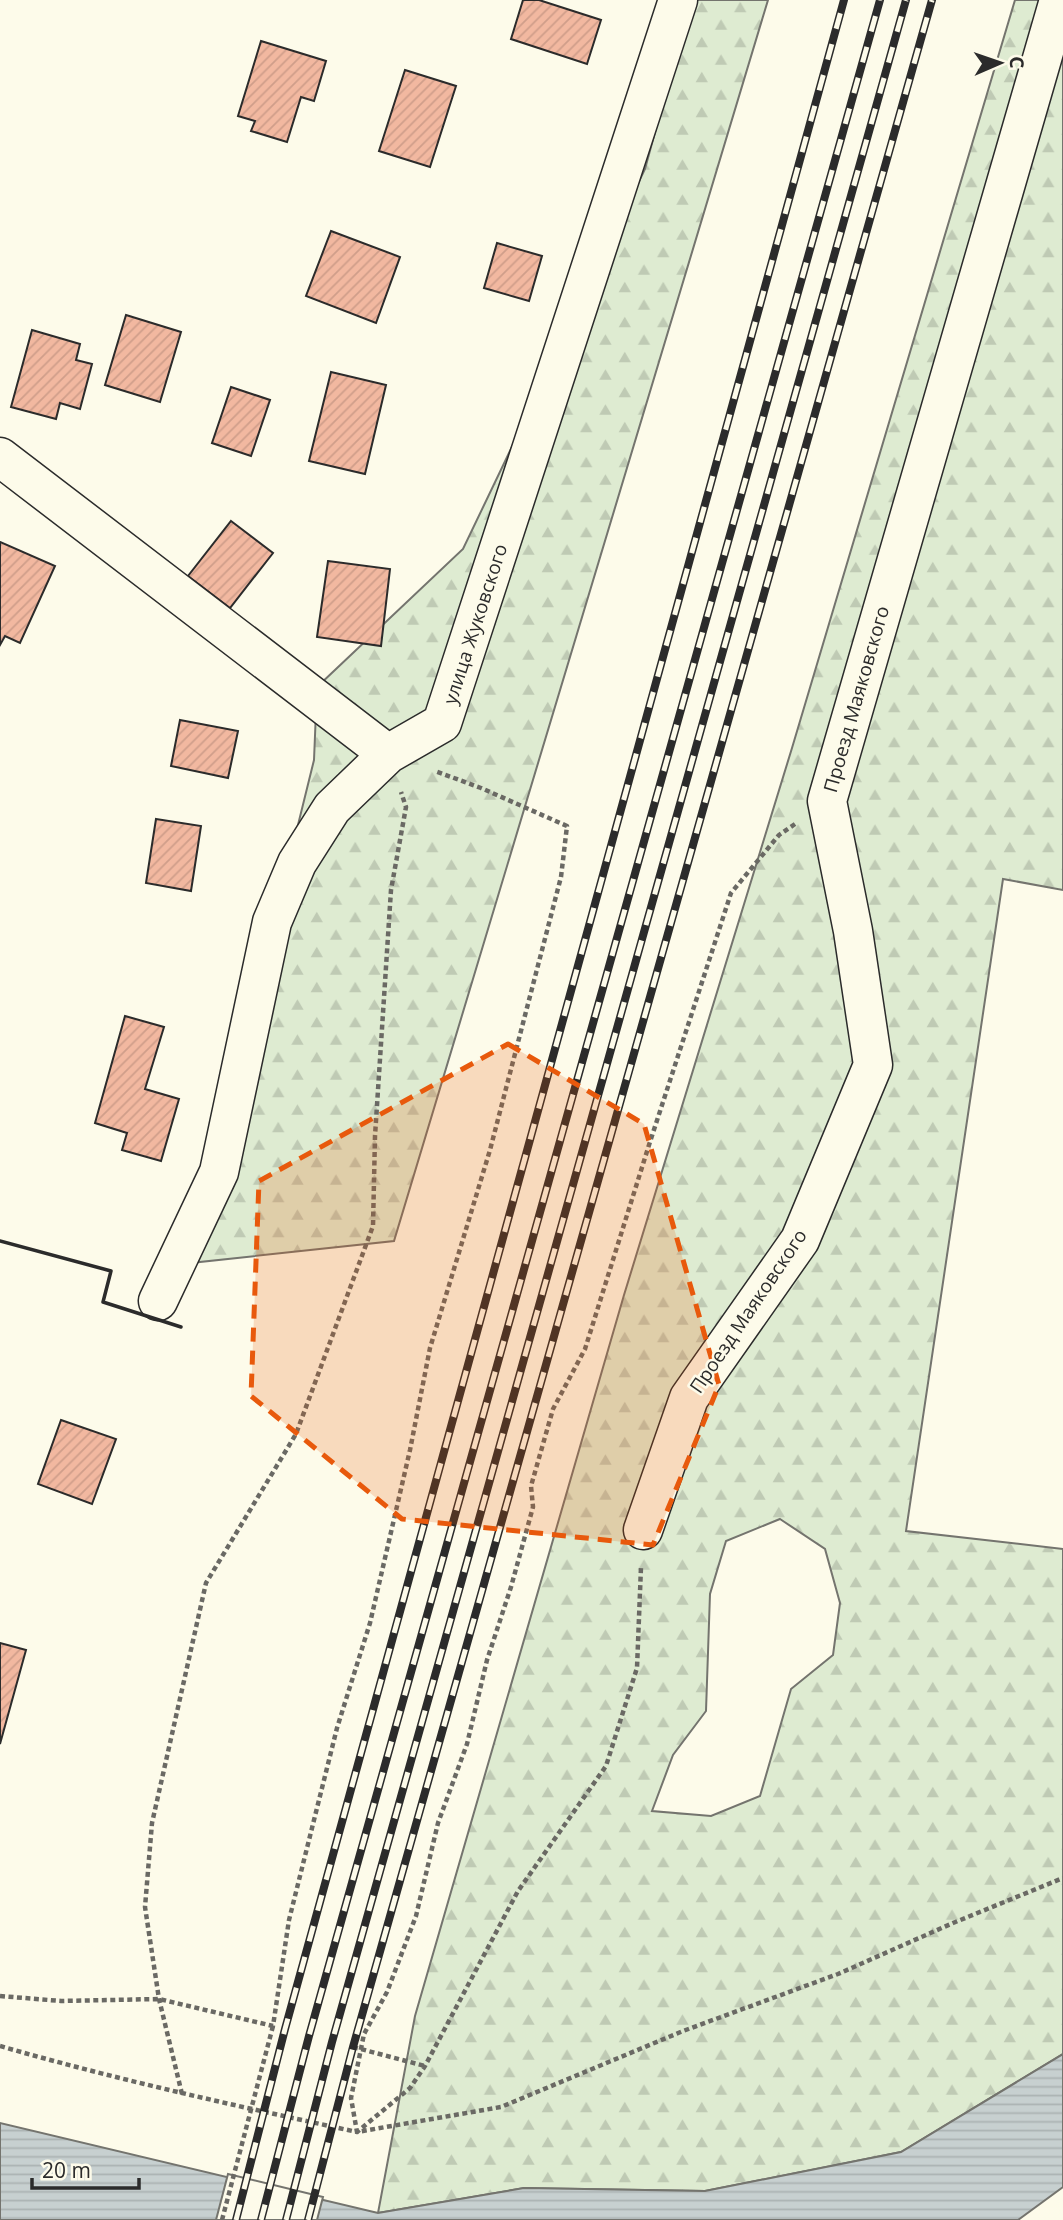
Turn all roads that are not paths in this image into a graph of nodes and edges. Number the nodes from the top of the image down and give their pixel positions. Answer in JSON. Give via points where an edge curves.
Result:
{"nodes":[{"id":1,"x":678,"y":0,"type":"edge"},
{"id":2,"x":1059,"y":0,"type":"edge"},
{"id":3,"x":0,"y":457,"type":"edge"},
{"id":4,"x":388,"y":754,"type":"junction"},
{"id":5,"x":158,"y":1301,"type":"dead end"},
{"id":6,"x":643,"y":1530,"type":"road end"}],
"edges":[{"from":1,"to":4,"type":"street","name":"улица Жуковского","via":[[442,723]]},
{"from":2,"to":6,"type":"street","name":"Проезд Маяковского","via":[[827,801],[873,1065],[800,1240],[688,1398]]},
{"from":3,"to":4,"type":"street"},
{"from":4,"to":5,"type":"street","name":"улица Жуковского","via":[[332,808],[297,863],[272,922],[219,1172]]}]}
